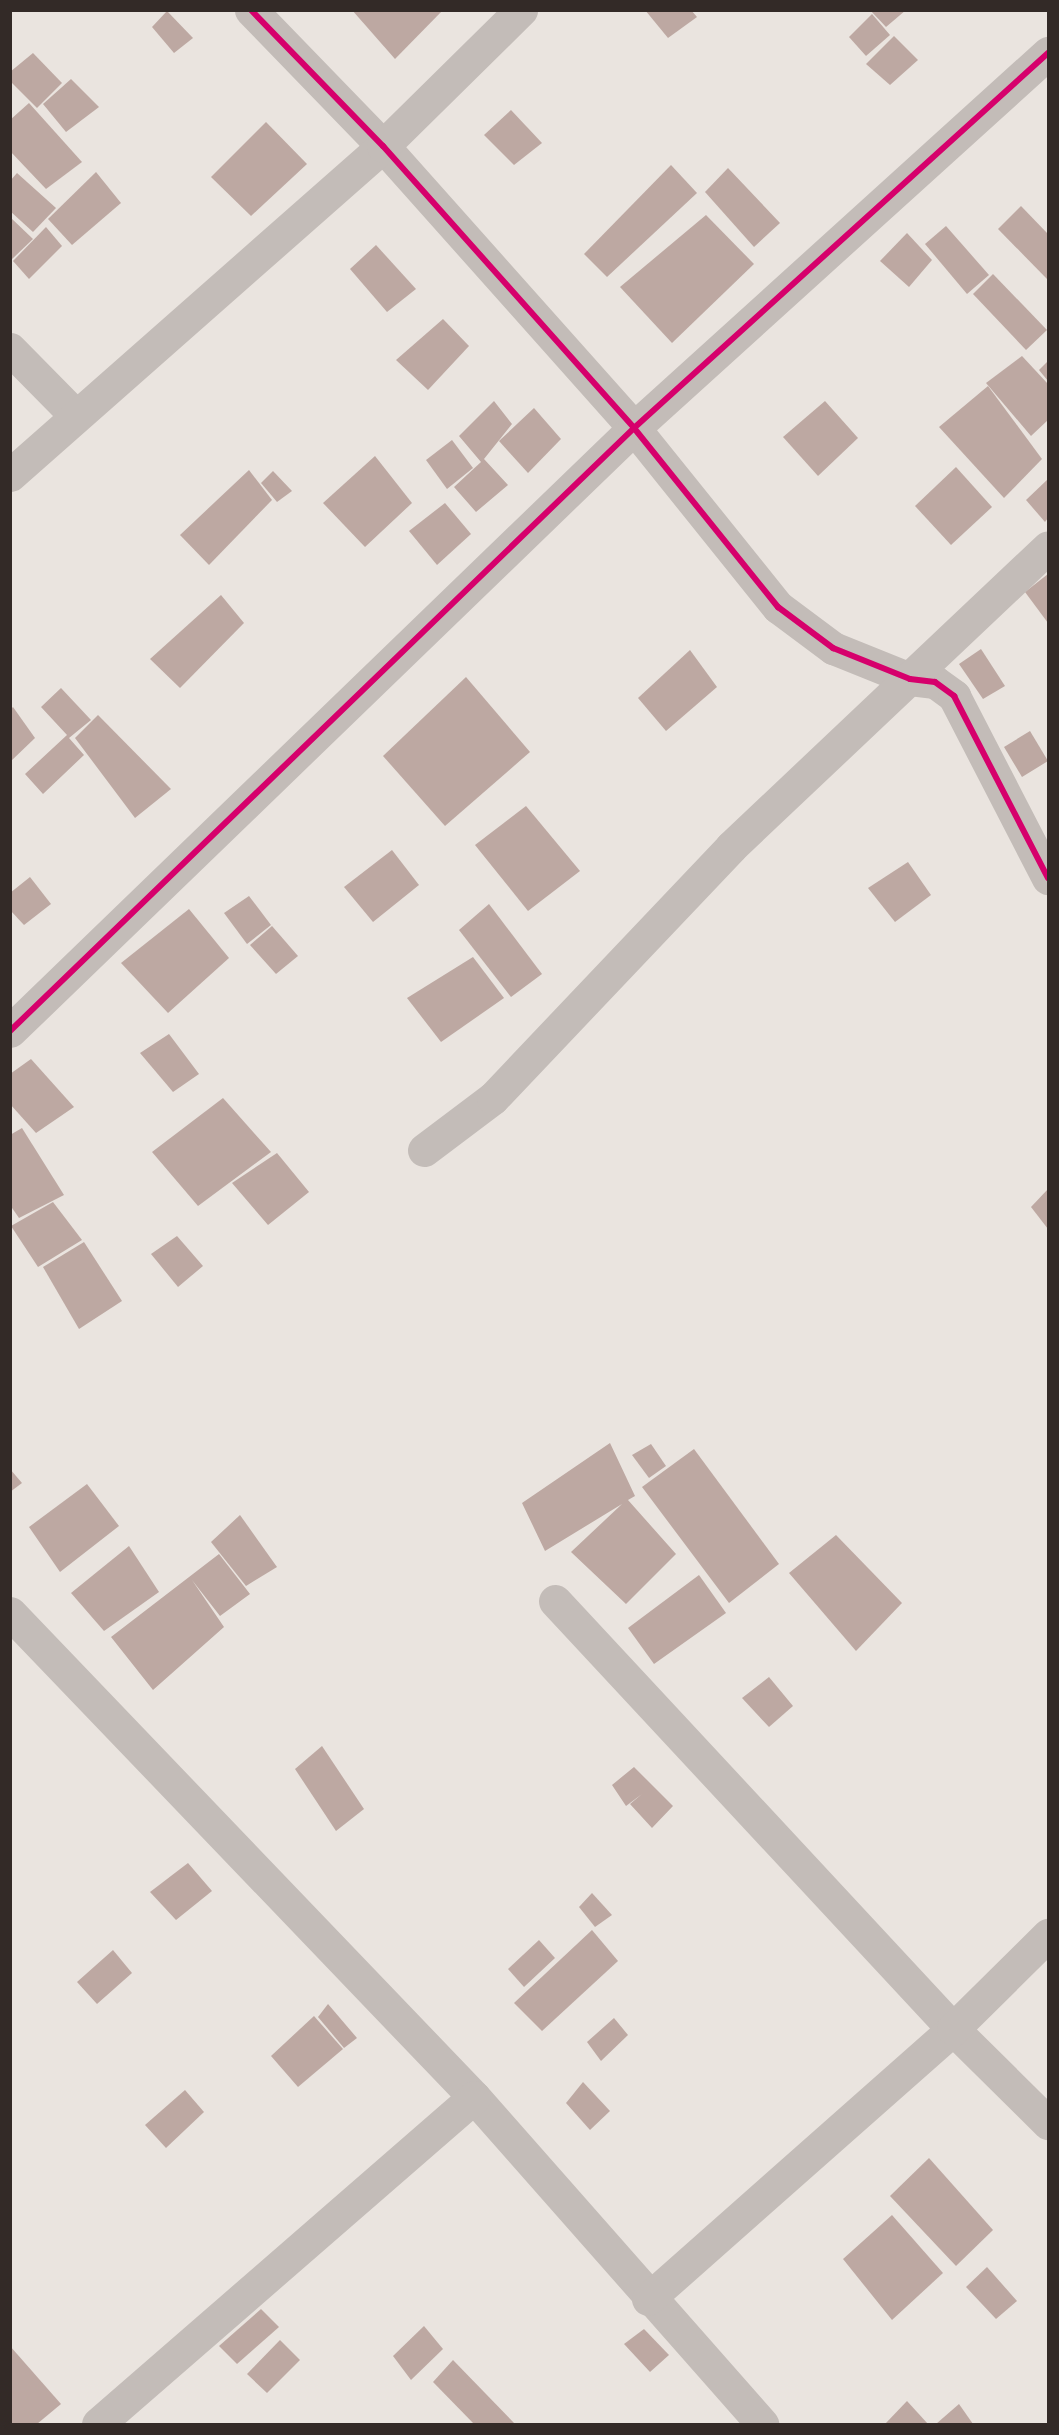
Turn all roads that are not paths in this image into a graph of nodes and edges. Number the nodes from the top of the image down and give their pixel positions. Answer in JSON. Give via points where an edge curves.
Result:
{"nodes":[{"id":1,"x":251,"y":10,"type":"edge"},
{"id":2,"x":521,"y":10,"type":"edge"},
{"id":3,"x":1048,"y":52,"type":"edge"},
{"id":4,"x":383,"y":146,"type":"junction"},
{"id":5,"x":10,"y":349,"type":"edge"},
{"id":6,"x":75,"y":415,"type":"junction"},
{"id":7,"x":634,"y":428,"type":"junction"},
{"id":8,"x":10,"y":475,"type":"edge"},
{"id":9,"x":1048,"y":547,"type":"edge"},
{"id":10,"x":910,"y":679,"type":"junction"},
{"id":11,"x":1048,"y":878,"type":"edge"},
{"id":12,"x":10,"y":1031,"type":"edge"},
{"id":13,"x":424,"y":1150,"type":"dead end"},
{"id":14,"x":555,"y":1601,"type":"dead end"},
{"id":15,"x":10,"y":1613,"type":"edge"},
{"id":16,"x":1048,"y":1935,"type":"edge"},
{"id":17,"x":953,"y":2029,"type":"junction"},
{"id":18,"x":474,"y":2097,"type":"junction"},
{"id":19,"x":1048,"y":2123,"type":"edge"},
{"id":20,"x":648,"y":2299,"type":"junction"},
{"id":21,"x":98,"y":2424,"type":"edge"},
{"id":22,"x":762,"y":2424,"type":"edge"}],
"edges":[{"from":1,"to":4,"type":"street"},
{"from":2,"to":4,"type":"street"},
{"from":3,"to":7,"type":"street"},
{"from":4,"to":6,"type":"street"},
{"from":4,"to":7,"type":"street"},
{"from":5,"to":6,"type":"street"},
{"from":6,"to":8,"type":"street"},
{"from":7,"to":10,"type":"street","via":[[778,607],[833,648]]},
{"from":7,"to":12,"type":"street"},
{"from":9,"to":10,"type":"street"},
{"from":10,"to":11,"type":"street","via":[[934,682],[954,696]]},
{"from":10,"to":13,"type":"street","via":[[731,847],[493,1098]]},
{"from":14,"to":17,"type":"street"},
{"from":15,"to":18,"type":"street"},
{"from":16,"to":17,"type":"street"},
{"from":17,"to":19,"type":"street"},
{"from":17,"to":20,"type":"street"},
{"from":18,"to":20,"type":"street"},
{"from":18,"to":21,"type":"street"},
{"from":20,"to":22,"type":"street"}]}
